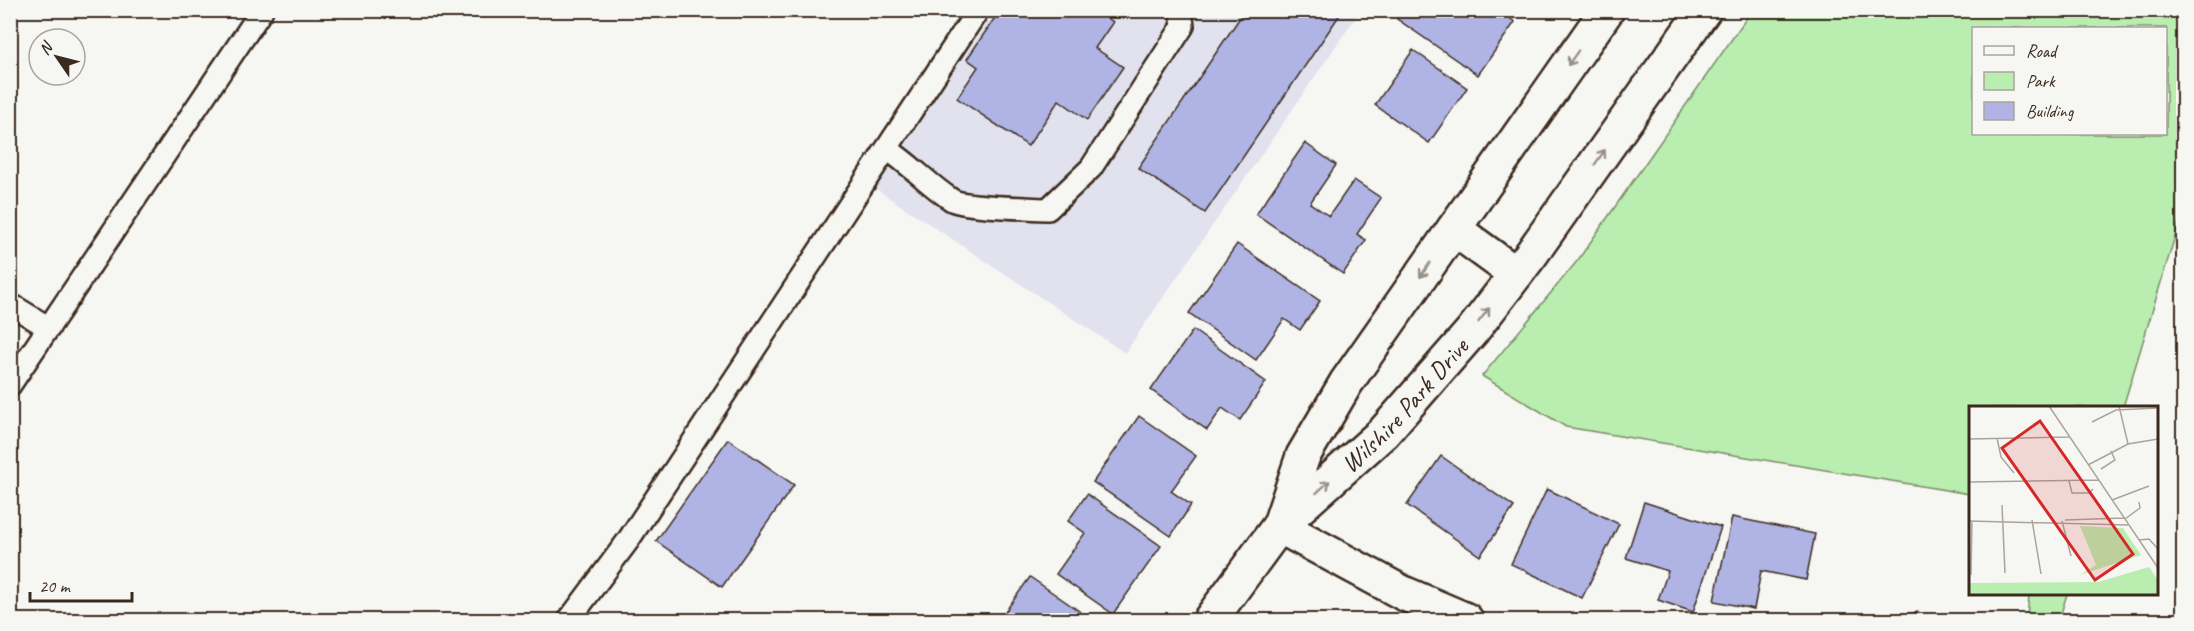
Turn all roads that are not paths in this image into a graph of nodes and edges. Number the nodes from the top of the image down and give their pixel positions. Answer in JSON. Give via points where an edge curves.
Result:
{"nodes":[{"id":1,"x":262,"y":10,"type":"edge"},
{"id":2,"x":978,"y":10,"type":"edge"},
{"id":3,"x":1182,"y":10,"type":"edge"},
{"id":4,"x":1606,"y":10,"type":"edge"},
{"id":5,"x":1704,"y":10,"type":"edge"},
{"id":6,"x":886,"y":149,"type":"junction"},
{"id":7,"x":1454,"y":229,"type":"junction"},
{"id":8,"x":1516,"y":274,"type":"junction"},
{"id":9,"x":10,"y":304,"type":"edge"},
{"id":10,"x":49,"y":328,"type":"junction"},
{"id":11,"x":10,"y":385,"type":"edge"},
{"id":12,"x":1279,"y":526,"type":"junction"},
{"id":13,"x":569,"y":621,"type":"edge"},
{"id":14,"x":1210,"y":621,"type":"edge"},
{"id":15,"x":1466,"y":621,"type":"edge"}],
"edges":[{"from":1,"to":10,"type":"lane"},
{"from":2,"to":6,"type":"lane"},
{"from":3,"to":6,"type":"lane","via":[[1183,26],[1091,168],[1048,209],[954,201]]},
{"from":4,"to":7,"type":"street","name":"Wilshire Park Drive","one_way":true},
{"from":8,"to":5,"type":"street","name":"Wilshire Park Drive","one_way":true},
{"from":6,"to":13,"type":"lane","via":[[627,542]]},
{"from":7,"to":8,"type":"street"},
{"from":7,"to":12,"type":"street","name":"Wilshire Park Drive","one_way":true,"via":[[1335,401],[1303,456]]},
{"from":12,"to":8,"type":"street","name":"Wilshire Park Drive","one_way":true,"via":[[1384,432]]},
{"from":9,"to":10,"type":"lane"},
{"from":10,"to":11,"type":"lane"},
{"from":12,"to":14,"type":"street","name":"Wilshire Park Drive"},
{"from":12,"to":15,"type":"street","via":[[1403,593]]}]}
